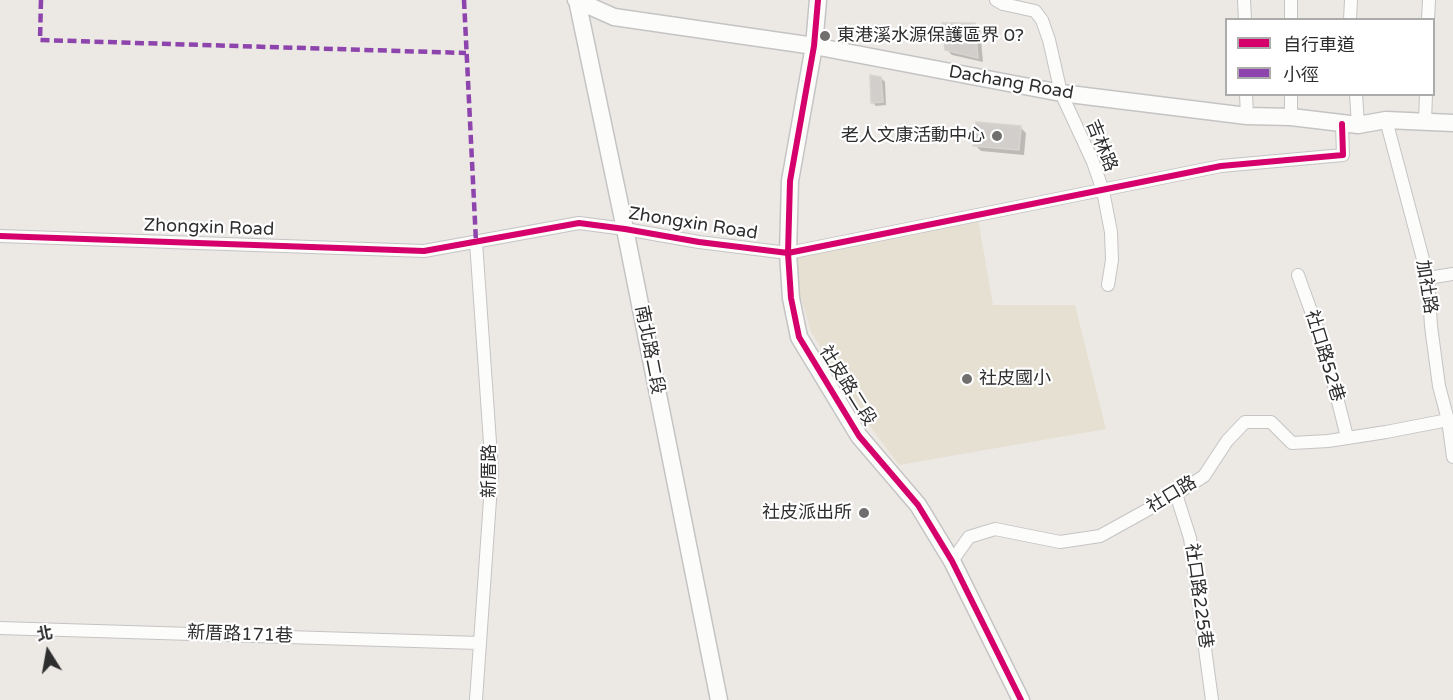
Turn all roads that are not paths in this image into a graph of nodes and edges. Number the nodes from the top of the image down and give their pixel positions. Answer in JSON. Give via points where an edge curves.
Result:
{"nodes":[{"id":1,"x":577,"y":0,"type":"edge"},
{"id":2,"x":818,"y":0,"type":"edge"},
{"id":3,"x":996,"y":0,"type":"edge"},
{"id":4,"x":1244,"y":0,"type":"edge"},
{"id":5,"x":1291,"y":0,"type":"edge"},
{"id":6,"x":1351,"y":0,"type":"edge"},
{"id":7,"x":1429,"y":0,"type":"edge"},
{"id":8,"x":1245,"y":18,"type":"edge"},
{"id":9,"x":1291,"y":18,"type":"edge"},
{"id":10,"x":1350,"y":18,"type":"edge"},
{"id":11,"x":1428,"y":18,"type":"edge"},
{"id":12,"x":814,"y":46,"type":"junction"},
{"id":13,"x":1061,"y":93,"type":"junction"},
{"id":14,"x":1246,"y":96,"type":"edge"},
{"id":15,"x":1291,"y":96,"type":"edge"},
{"id":16,"x":1356,"y":96,"type":"edge"},
{"id":17,"x":1426,"y":96,"type":"edge"},
{"id":18,"x":1247,"y":116,"type":"junction"},
{"id":19,"x":1291,"y":117,"type":"junction"},
{"id":20,"x":1386,"y":120,"type":"junction"},
{"id":21,"x":1425,"y":122,"type":"junction"},
{"id":22,"x":1453,"y":123,"type":"edge"},
{"id":23,"x":1350,"y":124,"type":"junction"},
{"id":24,"x":1103,"y":191,"type":"junction"},
{"id":25,"x":625,"y":229,"type":"junction"},
{"id":26,"x":0,"y":236,"type":"edge"},
{"id":27,"x":476,"y":242,"type":"junction"},
{"id":28,"x":788,"y":254,"type":"junction"},
{"id":29,"x":1453,"y":274,"type":"edge"},
{"id":30,"x":1298,"y":275,"type":"dead end"},
{"id":31,"x":1428,"y":278,"type":"junction"},
{"id":32,"x":1108,"y":285,"type":"dead end"},
{"id":33,"x":1448,"y":420,"type":"junction"},
{"id":34,"x":1347,"y":437,"type":"junction"},
{"id":35,"x":1453,"y":457,"type":"edge"},
{"id":36,"x":1176,"y":494,"type":"junction"},
{"id":37,"x":952,"y":561,"type":"junction"},
{"id":38,"x":0,"y":628,"type":"edge"},
{"id":39,"x":480,"y":643,"type":"junction"},
{"id":40,"x":476,"y":700,"type":"edge"},
{"id":41,"x":719,"y":700,"type":"edge"},
{"id":42,"x":1021,"y":700,"type":"edge"},
{"id":43,"x":1212,"y":700,"type":"edge"}],
"edges":[{"from":1,"to":12,"type":"street","name":"Dachang Road","via":[[614,17]]},
{"from":1,"to":25,"type":"street","name":"南北路二段"},
{"from":2,"to":12,"type":"street","name":"社皮路二段"},
{"from":3,"to":13,"type":"street","name":"吉林路","via":[[1035,11],[1042,20]]},
{"from":4,"to":8,"type":"street"},
{"from":5,"to":9,"type":"street"},
{"from":6,"to":10,"type":"street"},
{"from":7,"to":11,"type":"street"},
{"from":12,"to":13,"type":"street","name":"Dachang Road"},
{"from":12,"to":28,"type":"street","name":"社皮路二段","via":[[790,181]]},
{"from":13,"to":18,"type":"street","name":"Dachang Road"},
{"from":13,"to":24,"type":"street","name":"吉林路"},
{"from":14,"to":18,"type":"street"},
{"from":15,"to":19,"type":"street"},
{"from":16,"to":23,"type":"street"},
{"from":17,"to":21,"type":"street"},
{"from":18,"to":19,"type":"street","name":"Dachang Road"},
{"from":19,"to":23,"type":"street","name":"Dachang Road"},
{"from":20,"to":21,"type":"street","name":"Dachang Road"},
{"from":20,"to":23,"type":"street","name":"Dachang Road"},
{"from":20,"to":31,"type":"street","name":"加社路"},
{"from":21,"to":22,"type":"street","name":"Dachang Road"},
{"from":23,"to":24,"type":"street","name":"Zhongxin Road","via":[[1343,155],[1221,166]]},
{"from":24,"to":28,"type":"street","name":"Zhongxin Road"},
{"from":24,"to":32,"type":"street","name":"吉林路","via":[[1111,232]]},
{"from":25,"to":27,"type":"street","name":"Zhongxin Road","via":[[579,223]]},
{"from":25,"to":28,"type":"street","name":"Zhongxin Road"},
{"from":25,"to":41,"type":"street","name":"南北路二段"},
{"from":26,"to":27,"type":"street","name":"Zhongxin Road","via":[[424,251]]},
{"from":27,"to":39,"type":"street","name":"新厝路","via":[[492,471]]},
{"from":28,"to":37,"type":"street","name":"社皮路二段","via":[[799,337],[859,436],[918,505]]},
{"from":29,"to":31,"type":"street"},
{"from":30,"to":34,"type":"street","name":"社口路52巷","via":[[1325,350]]},
{"from":31,"to":33,"type":"street","name":"加社路","via":[[1439,386]]},
{"from":33,"to":34,"type":"street","name":"社口路"},
{"from":33,"to":35,"type":"street","name":"加社路"},
{"from":34,"to":36,"type":"street","name":"社口路","via":[[1292,443],[1271,422],[1245,422],[1204,476]]},
{"from":36,"to":37,"type":"street","name":"社口路","via":[[1100,536],[1060,542],[995,529],[969,537]]},
{"from":36,"to":43,"type":"street","name":"社口路225巷","via":[[1190,538]]},
{"from":37,"to":42,"type":"street","name":"社皮路二段"},
{"from":38,"to":39,"type":"street","name":"新厝路171巷"},
{"from":39,"to":40,"type":"street","name":"新厝路"}]}
